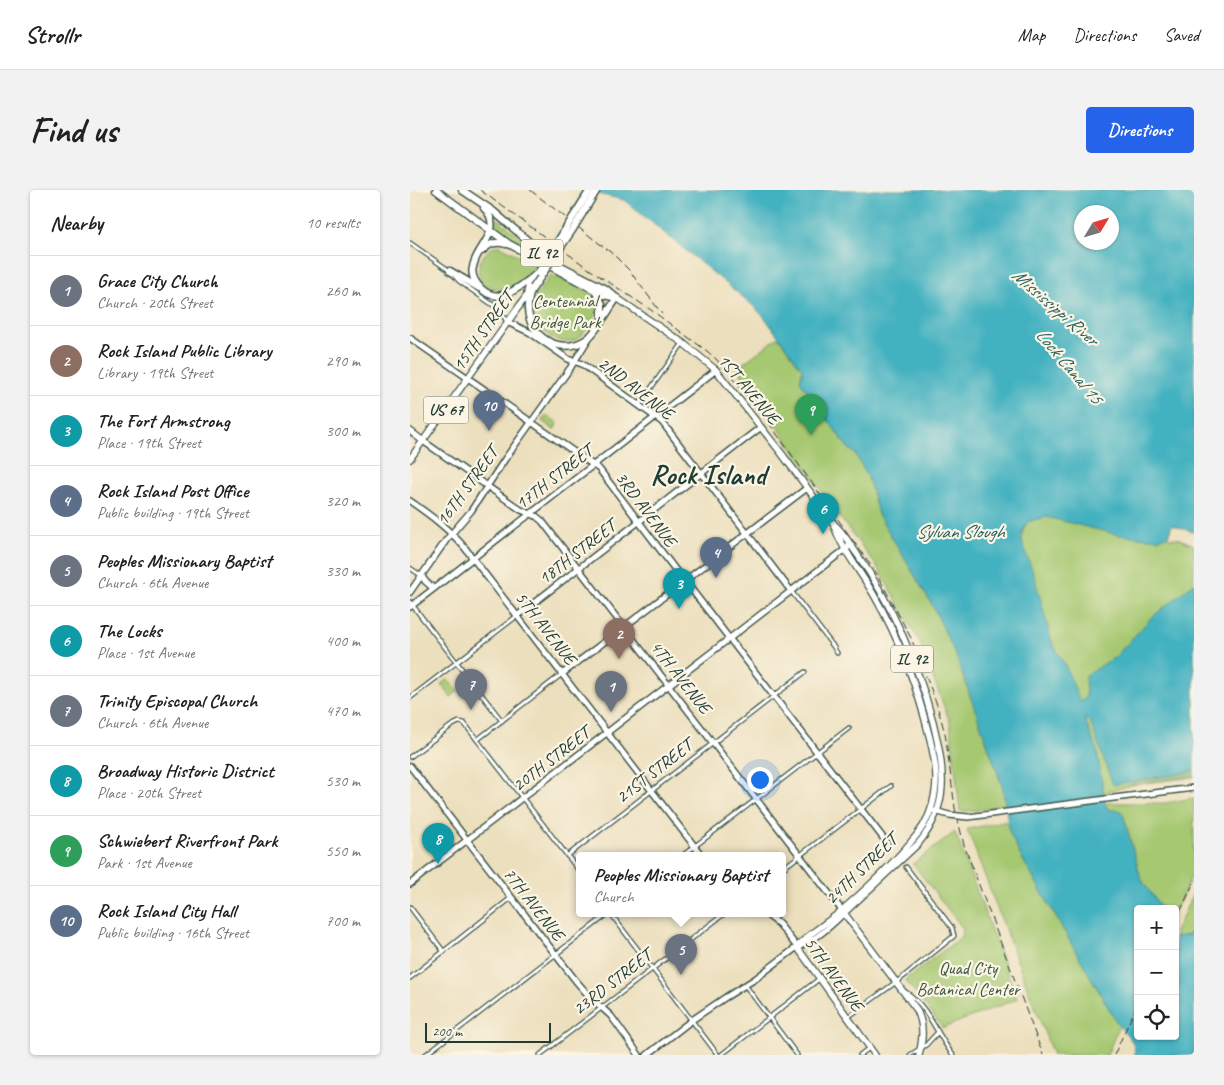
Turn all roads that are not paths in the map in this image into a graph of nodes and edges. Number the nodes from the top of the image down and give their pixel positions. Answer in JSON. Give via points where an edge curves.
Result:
{"nodes":[{"id":1,"x":436,"y":190,"type":"edge"},
{"id":2,"x":462,"y":190,"type":"edge"},
{"id":3,"x":590,"y":190,"type":"edge"},
{"id":4,"x":597,"y":190,"type":"edge"},
{"id":5,"x":474,"y":198,"type":"junction"},
{"id":6,"x":491,"y":231,"type":"junction"},
{"id":7,"x":410,"y":243,"type":"edge"},
{"id":8,"x":516,"y":248,"type":"junction"},
{"id":9,"x":476,"y":258,"type":"junction"},
{"id":10,"x":450,"y":271,"type":"junction"},
{"id":11,"x":529,"y":288,"type":"junction"},
{"id":12,"x":484,"y":291,"type":"junction"},
{"id":13,"x":596,"y":291,"type":"junction"},
{"id":14,"x":617,"y":298,"type":"junction"},
{"id":15,"x":601,"y":320,"type":"junction"},
{"id":16,"x":508,"y":322,"type":"junction"},
{"id":17,"x":410,"y":338,"type":"edge"},
{"id":18,"x":590,"y":338,"type":"junction"},
{"id":19,"x":683,"y":343,"type":"junction"},
{"id":20,"x":574,"y":362,"type":"junction"},
{"id":21,"x":716,"y":370,"type":"junction"},
{"id":22,"x":468,"y":378,"type":"junction"},
{"id":23,"x":639,"y":405,"type":"junction"},
{"id":24,"x":655,"y":417,"type":"junction"},
{"id":25,"x":531,"y":423,"type":"junction"},
{"id":26,"x":761,"y":427,"type":"junction"},
{"id":27,"x":410,"y":432,"type":"edge"},
{"id":28,"x":423,"y":441,"type":"junction"},
{"id":29,"x":410,"y":459,"type":"edge"},
{"id":30,"x":592,"y":465,"type":"junction"},
{"id":31,"x":702,"y":474,"type":"junction"},
{"id":32,"x":486,"y":486,"type":"junction"},
{"id":33,"x":807,"y":488,"type":"junction"},
{"id":34,"x":410,"y":501,"type":"edge"},
{"id":35,"x":530,"y":514,"type":"junction"},
{"id":36,"x":639,"y":521,"type":"junction"},
{"id":37,"x":747,"y":533,"type":"junction"},
{"id":38,"x":453,"y":534,"type":"junction"},
{"id":39,"x":849,"y":547,"type":"junction"},
{"id":40,"x":473,"y":558,"type":"junction"},
{"id":41,"x":410,"y":568,"type":"edge"},
{"id":42,"x":578,"y":568,"type":"junction"},
{"id":43,"x":422,"y":576,"type":"junction"},
{"id":44,"x":685,"y":581,"type":"junction"},
{"id":45,"x":433,"y":588,"type":"junction"},
{"id":46,"x":791,"y":591,"type":"junction"},
{"id":47,"x":410,"y":592,"type":"edge"},
{"id":48,"x":411,"y":604,"type":"edge"},
{"id":49,"x":517,"y":616,"type":"junction"},
{"id":50,"x":624,"y":626,"type":"junction"},
{"id":51,"x":730,"y":637,"type":"junction"},
{"id":52,"x":836,"y":654,"type":"dead end"},
{"id":53,"x":457,"y":662,"type":"junction"},
{"id":54,"x":805,"y":672,"type":"dead end"},
{"id":55,"x":562,"y":674,"type":"junction"},
{"id":56,"x":668,"y":685,"type":"junction"},
{"id":57,"x":774,"y":696,"type":"junction"},
{"id":58,"x":410,"y":698,"type":"edge"},
{"id":59,"x":502,"y":721,"type":"junction"},
{"id":60,"x":849,"y":728,"type":"dead end"},
{"id":61,"x":607,"y":732,"type":"junction"},
{"id":62,"x":477,"y":740,"type":"junction"},
{"id":63,"x":713,"y":743,"type":"junction"},
{"id":64,"x":818,"y":752,"type":"junction"},
{"id":65,"x":410,"y":757,"type":"edge"},
{"id":66,"x":410,"y":766,"type":"edge"},
{"id":67,"x":891,"y":786,"type":"dead end"},
{"id":68,"x":1194,"y":788,"type":"edge"},
{"id":69,"x":652,"y":790,"type":"junction"},
{"id":70,"x":522,"y":798,"type":"junction"},
{"id":71,"x":756,"y":799,"type":"junction"},
{"id":72,"x":861,"y":809,"type":"junction"},
{"id":73,"x":934,"y":811,"type":"junction"},
{"id":74,"x":468,"y":840,"type":"junction"},
{"id":75,"x":887,"y":843,"type":"dead end"},
{"id":76,"x":695,"y":846,"type":"junction"},
{"id":77,"x":687,"y":852,"type":"edge"},
{"id":78,"x":699,"y":852,"type":"edge"},
{"id":79,"x":800,"y":855,"type":"junction"},
{"id":80,"x":567,"y":856,"type":"junction"},
{"id":81,"x":786,"y":866,"type":"edge"},
{"id":82,"x":576,"y":867,"type":"edge"},
{"id":83,"x":906,"y":867,"type":"dead end"},
{"id":84,"x":410,"y":884,"type":"edge"},
{"id":85,"x":512,"y":898,"type":"junction"},
{"id":86,"x":410,"y":907,"type":"edge"},
{"id":87,"x":843,"y":911,"type":"junction"},
{"id":88,"x":606,"y":917,"type":"edge"},
{"id":89,"x":612,"y":917,"type":"edge"},
{"id":90,"x":720,"y":917,"type":"edge"},
{"id":91,"x":770,"y":917,"type":"edge"},
{"id":92,"x":797,"y":948,"type":"junction"},
{"id":93,"x":444,"y":952,"type":"junction"},
{"id":94,"x":556,"y":954,"type":"junction"},
{"id":95,"x":653,"y":968,"type":"junction"},
{"id":96,"x":410,"y":978,"type":"edge"},
{"id":97,"x":819,"y":979,"type":"junction"},
{"id":98,"x":896,"y":980,"type":"junction"},
{"id":99,"x":746,"y":985,"type":"junction"},
{"id":100,"x":904,"y":991,"type":"junction"},
{"id":101,"x":602,"y":1007,"type":"junction"},
{"id":102,"x":847,"y":1017,"type":"junction"},
{"id":103,"x":769,"y":1018,"type":"junction"},
{"id":104,"x":692,"y":1020,"type":"junction"},
{"id":105,"x":938,"y":1032,"type":"junction"},
{"id":106,"x":869,"y":1048,"type":"junction"},
{"id":107,"x":920,"y":1052,"type":"edge"},
{"id":108,"x":425,"y":1055,"type":"edge"},
{"id":109,"x":540,"y":1055,"type":"edge"},
{"id":110,"x":640,"y":1055,"type":"edge"},
{"id":111,"x":647,"y":1055,"type":"edge"},
{"id":112,"x":720,"y":1055,"type":"edge"},
{"id":113,"x":797,"y":1055,"type":"edge"},
{"id":114,"x":860,"y":1055,"type":"edge"},
{"id":115,"x":875,"y":1055,"type":"edge"},
{"id":116,"x":910,"y":1055,"type":"edge"},
{"id":117,"x":953,"y":1055,"type":"edge"}],
"edges":[{"from":1,"to":6,"type":"highway","number":"IL 92"},
{"from":2,"to":5,"type":"highway","number":"IL 92"},
{"from":3,"to":11,"type":"highway","bridge":true},
{"from":4,"to":11,"type":"highway","name":"15TH STREET","number":"US 67","bridge":true,"via":[[573,229]]},
{"from":5,"to":6,"type":"highway","via":[[488,214]]},
{"from":5,"to":14,"type":"highway","name":"1ST AVENUE","number":"IL 92","via":[[559,265]]},
{"from":6,"to":8,"type":"highway","name":"1ST AVENUE","number":"IL 92"},
{"from":6,"to":9,"type":"highway"},
{"from":7,"to":10,"type":"street","name":"2ND AVENUE"},
{"from":8,"to":9,"type":"highway","via":[[495,242]]},
{"from":8,"to":13,"type":"highway","name":"1ST AVENUE","number":"IL 92"},
{"from":9,"to":12,"type":"highway","via":[[472,267],[474,278]]},
{"from":10,"to":12,"type":"highway"},
{"from":10,"to":16,"type":"street","name":"2ND AVENUE","via":[[500,310]]},
{"from":11,"to":12,"type":"highway","via":[[507,294]]},
{"from":11,"to":16,"type":"main road","name":"15TH STREET","number":"US 67"},
{"from":11,"to":18,"type":"highway","via":[[527,314],[535,331],[564,347]]},
{"from":13,"to":14,"type":"highway","name":"1ST AVENUE","number":"IL 92"},
{"from":13,"to":15,"type":"highway","via":[[602,304]]},
{"from":14,"to":15,"type":"highway","name":"16TH STREET"},
{"from":14,"to":19,"type":"main road","name":"1ST AVENUE","number":"IL 92"},
{"from":15,"to":18,"type":"highway","name":"16TH STREET"},
{"from":16,"to":20,"type":"street","name":"2ND AVENUE"},
{"from":16,"to":22,"type":"main road","name":"15TH STREET","number":"US 67"},
{"from":17,"to":22,"type":"street","name":"3RD AVENUE"},
{"from":18,"to":20,"type":"street","name":"16TH STREET"},
{"from":19,"to":21,"type":"main road","name":"1ST AVENUE","number":"IL 92"},
{"from":19,"to":23,"type":"street"},
{"from":20,"to":23,"type":"street","name":"2ND AVENUE","via":[[582,364]]},
{"from":20,"to":25,"type":"street","name":"16TH STREET"},
{"from":21,"to":24,"type":"street","name":"17TH STREET"},
{"from":21,"to":26,"type":"main road","name":"1ST AVENUE","number":"IL 92"},
{"from":22,"to":25,"type":"street","name":"3RD AVENUE"},
{"from":22,"to":28,"type":"main road","name":"15TH STREET","number":"US 67"},
{"from":23,"to":24,"type":"street","name":"2ND AVENUE"},
{"from":24,"to":30,"type":"street","name":"17TH STREET"},
{"from":24,"to":31,"type":"street","name":"2ND AVENUE"},
{"from":25,"to":30,"type":"street","name":"3RD AVENUE"},
{"from":25,"to":32,"type":"street","name":"16TH STREET"},
{"from":26,"to":31,"type":"street","name":"18TH STREET"},
{"from":26,"to":33,"type":"main road","name":"1ST AVENUE","number":"IL 92"},
{"from":27,"to":28,"type":"main road","name":"4TH AVENUE","number":"US 67"},
{"from":28,"to":29,"type":"main road","name":"15TH STREET","number":"US 67"},
{"from":28,"to":32,"type":"street","name":"4TH AVENUE"},
{"from":30,"to":35,"type":"street","name":"17TH STREET"},
{"from":30,"to":36,"type":"street","name":"3RD AVENUE","via":[[601,471]]},
{"from":31,"to":36,"type":"street","name":"18TH STREET"},
{"from":31,"to":37,"type":"street","name":"2ND AVENUE"},
{"from":32,"to":35,"type":"street","name":"4TH AVENUE"},
{"from":32,"to":38,"type":"street","name":"16TH STREET"},
{"from":33,"to":37,"type":"street"},
{"from":33,"to":39,"type":"main road","name":"1ST AVENUE","number":"IL 92","via":[[842,532]]},
{"from":34,"to":38,"type":"street","name":"5TH AVENUE"},
{"from":35,"to":40,"type":"street","name":"17TH STREET"},
{"from":35,"to":42,"type":"street","name":"4TH AVENUE","via":[[542,521]]},
{"from":36,"to":42,"type":"street","name":"18TH STREET"},
{"from":36,"to":44,"type":"street","name":"3RD AVENUE"},
{"from":37,"to":44,"type":"street"},
{"from":37,"to":46,"type":"street","name":"2ND AVENUE"},
{"from":38,"to":40,"type":"street","name":"5TH AVENUE"},
{"from":38,"to":43,"type":"street","name":"16TH STREET"},
{"from":39,"to":46,"type":"street","name":"20TH STREET"},
{"from":39,"to":73,"type":"main road","name":"1ST AVENUE","number":"IL 92","via":[[892,613],[923,690],[942,764],[942,787]]},
{"from":40,"to":45,"type":"street","name":"17TH STREET"},
{"from":40,"to":49,"type":"street","name":"5TH AVENUE"},
{"from":41,"to":43,"type":"street"},
{"from":42,"to":49,"type":"street","name":"18TH STREET"},
{"from":42,"to":50,"type":"street","name":"4TH AVENUE"},
{"from":43,"to":45,"type":"street"},
{"from":43,"to":47,"type":"street","name":"16TH STREET"},
{"from":44,"to":50,"type":"street"},
{"from":44,"to":51,"type":"street","name":"3RD AVENUE"},
{"from":45,"to":48,"type":"street","name":"17TH STREET"},
{"from":46,"to":51,"type":"street","name":"20TH STREET"},
{"from":46,"to":52,"type":"street","name":"2ND AVENUE"},
{"from":48,"to":53,"type":"street"},
{"from":49,"to":53,"type":"street","name":"18TH STREET"},
{"from":49,"to":55,"type":"street","name":"5TH AVENUE"},
{"from":50,"to":55,"type":"street"},
{"from":50,"to":56,"type":"street","name":"4TH AVENUE"},
{"from":51,"to":56,"type":"street","name":"20TH STREET"},
{"from":51,"to":57,"type":"street","name":"3RD AVENUE"},
{"from":53,"to":58,"type":"street","name":"18TH STREET"},
{"from":53,"to":59,"type":"street"},
{"from":54,"to":57,"type":"street","name":"21ST STREET"},
{"from":55,"to":59,"type":"street"},
{"from":55,"to":61,"type":"street","name":"5TH AVENUE"},
{"from":56,"to":61,"type":"street","name":"20TH STREET"},
{"from":56,"to":63,"type":"street","name":"4TH AVENUE"},
{"from":57,"to":63,"type":"street","name":"21ST STREET"},
{"from":57,"to":64,"type":"street","name":"3RD AVENUE"},
{"from":59,"to":62,"type":"street"},
{"from":60,"to":64,"type":"street"},
{"from":61,"to":69,"type":"street","name":"5TH AVENUE"},
{"from":61,"to":70,"type":"street","name":"20TH STREET"},
{"from":62,"to":65,"type":"street","via":[[466,725],[459,722]]},
{"from":62,"to":70,"type":"street"},
{"from":63,"to":69,"type":"street","name":"21ST STREET"},
{"from":63,"to":71,"type":"street","name":"4TH AVENUE"},
{"from":64,"to":71,"type":"street"},
{"from":64,"to":72,"type":"street","name":"3RD AVENUE"},
{"from":66,"to":74,"type":"street","name":"7TH AVENUE"},
{"from":67,"to":72,"type":"street"},
{"from":68,"to":73,"type":"street","bridge":true,"via":[[987,815],[963,817]]},
{"from":69,"to":76,"type":"street","name":"5TH AVENUE"},
{"from":69,"to":80,"type":"street","name":"21ST STREET"},
{"from":70,"to":74,"type":"street","name":"20TH STREET"},
{"from":70,"to":80,"type":"street"},
{"from":71,"to":76,"type":"street"},
{"from":71,"to":79,"type":"street","name":"4TH AVENUE"},
{"from":72,"to":75,"type":"street","name":"3RD AVENUE"},
{"from":72,"to":79,"type":"street"},
{"from":73,"to":87,"type":"main road","name":"24TH STREET","number":"IL 92","via":[[927,833],[918,844]]},
{"from":74,"to":84,"type":"street","name":"20TH STREET"},
{"from":74,"to":85,"type":"street","name":"7TH AVENUE"},
{"from":76,"to":77,"type":"street"},
{"from":76,"to":78,"type":"street","name":"5TH AVENUE"},
{"from":79,"to":81,"type":"street"},
{"from":79,"to":87,"type":"street","name":"4TH AVENUE"},
{"from":80,"to":82,"type":"street"},
{"from":83,"to":98,"type":"street","via":[[952,928],[954,936]]},
{"from":85,"to":93,"type":"street"},
{"from":85,"to":94,"type":"street","name":"7TH AVENUE"},
{"from":86,"to":93,"type":"street"},
{"from":87,"to":92,"type":"main road","name":"24TH STREET","number":"IL 92"},
{"from":87,"to":98,"type":"main road","name":"4TH AVENUE"},
{"from":88,"to":94,"type":"street"},
{"from":89,"to":95,"type":"street"},
{"from":90,"to":95,"type":"street","name":"23RD STREET"},
{"from":91,"to":92,"type":"street","name":"5TH AVENUE"},
{"from":92,"to":97,"type":"main road","name":"5TH AVENUE"},
{"from":92,"to":99,"type":"street","name":"24TH STREET"},
{"from":93,"to":96,"type":"street"},
{"from":94,"to":101,"type":"street","name":"7TH AVENUE","via":[[584,991]]},
{"from":94,"to":108,"type":"street"},
{"from":95,"to":101,"type":"street","name":"23RD STREET"},
{"from":95,"to":104,"type":"street"},
{"from":97,"to":102,"type":"main road","name":"5TH AVENUE"},
{"from":97,"to":103,"type":"street"},
{"from":98,"to":100,"type":"main road"},
{"from":98,"to":102,"type":"street"},
{"from":99,"to":103,"type":"street"},
{"from":99,"to":104,"type":"street","name":"24TH STREET"},
{"from":100,"to":105,"type":"street","via":[[917,1002]]},
{"from":100,"to":107,"type":"main road","via":[[922,1024]]},
{"from":101,"to":109,"type":"street","name":"23RD STREET"},
{"from":101,"to":110,"type":"street","name":"7TH AVENUE"},
{"from":102,"to":106,"type":"main road","name":"5TH AVENUE"},
{"from":103,"to":112,"type":"street"},
{"from":103,"to":113,"type":"street"},
{"from":104,"to":111,"type":"street","name":"24TH STREET"},
{"from":104,"to":112,"type":"street"},
{"from":105,"to":107,"type":"street"},
{"from":105,"to":117,"type":"street"},
{"from":106,"to":114,"type":"street"},
{"from":106,"to":115,"type":"main road","name":"5TH AVENUE"},
{"from":107,"to":116,"type":"street"}]}
